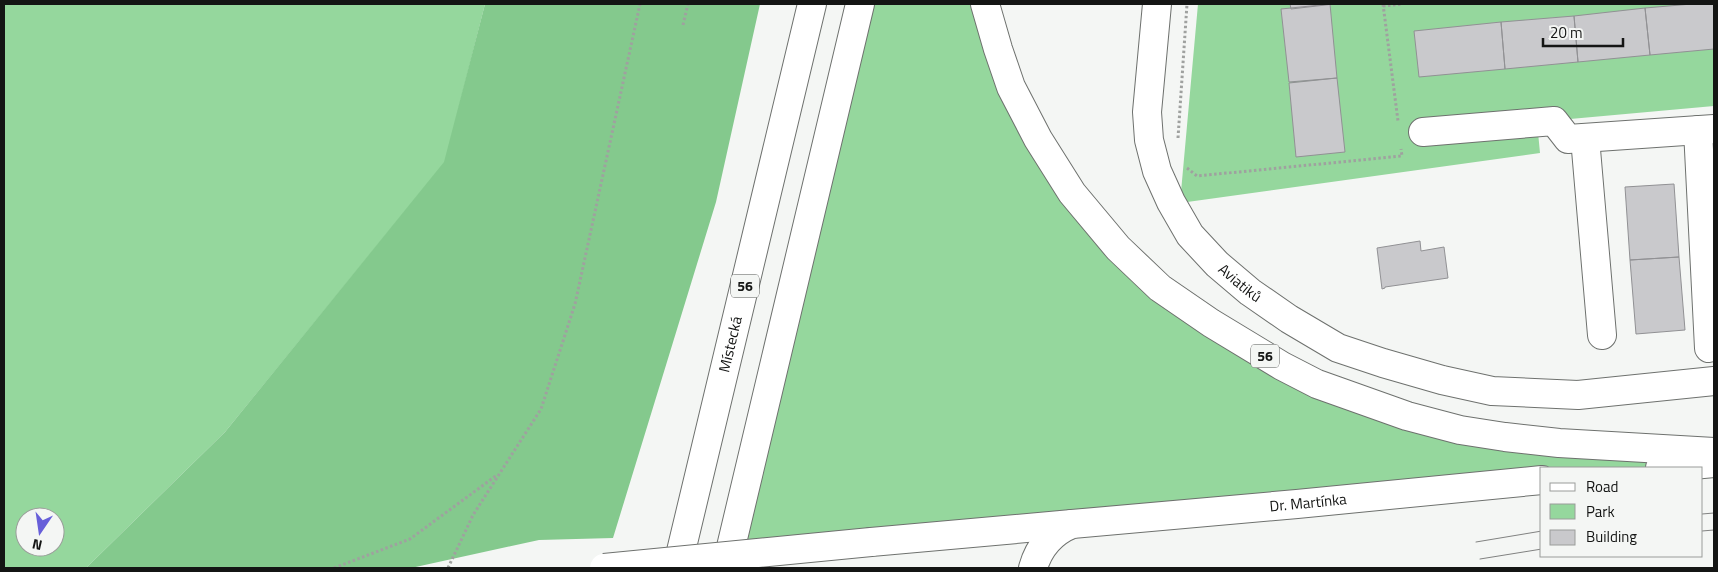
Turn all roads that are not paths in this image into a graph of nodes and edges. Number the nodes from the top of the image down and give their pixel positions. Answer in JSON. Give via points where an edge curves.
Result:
{"nodes":[{"id":1,"x":812,"y":4,"type":"edge"},
{"id":2,"x":860,"y":4,"type":"edge"},
{"id":3,"x":985,"y":4,"type":"edge"},
{"id":4,"x":1157,"y":4,"type":"edge"},
{"id":5,"x":1706,"y":130,"type":"edge"},
{"id":6,"x":1412,"y":136,"type":"road end"},
{"id":7,"x":1585,"y":138,"type":"junction"},
{"id":8,"x":1602,"y":335,"type":"dead end"},
{"id":9,"x":1709,"y":348,"type":"dead end"},
{"id":10,"x":1714,"y":381,"type":"edge"},
{"id":11,"x":1714,"y":452,"type":"edge"},
{"id":12,"x":1714,"y":463,"type":"edge"},
{"id":13,"x":1671,"y":467,"type":"edge"},
{"id":14,"x":1540,"y":480,"type":"edge"},
{"id":15,"x":1072,"y":524,"type":"junction"},
{"id":16,"x":604,"y":568,"type":"edge"},
{"id":17,"x":677,"y":568,"type":"edge"},
{"id":18,"x":726,"y":568,"type":"edge"},
{"id":19,"x":1033,"y":568,"type":"edge"}],
"edges":[{"from":1,"to":17,"type":"main road","name":"Místecká","number":"56"},
{"from":2,"to":18,"type":"main road"},
{"from":3,"to":11,"type":"main road","number":"56","via":[[1011,87],[1038,139],[1072,192],[1118,248],[1160,288],[1218,328],[1317,384],[1407,416],[1460,430],[1560,443]]},
{"from":4,"to":10,"type":"main road","name":"Aviatiků","via":[[1147,112],[1150,140],[1171,202],[1190,235],[1217,264],[1288,319],[1338,348],[1442,380],[1492,391],[1578,394]]},
{"from":5,"to":7,"type":"main road"},
{"from":5,"to":9,"type":"main road"},
{"from":6,"to":7,"type":"main road","via":[[1554,121],[1568,139]]},
{"from":7,"to":8,"type":"main road"},
{"from":12,"to":13,"type":"main road"},
{"from":14,"to":15,"type":"main road","name":"Dr. Martínka"},
{"from":15,"to":16,"type":"main road","name":"Dr. Martínka","bridge":true},
{"from":15,"to":19,"type":"main road","via":[[1047,541]]}]}
